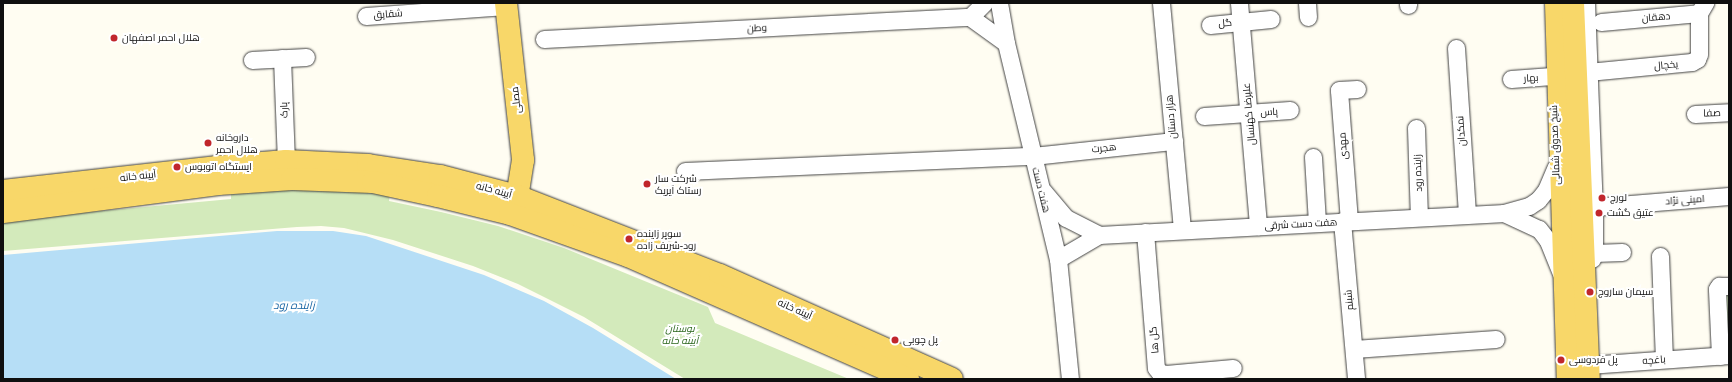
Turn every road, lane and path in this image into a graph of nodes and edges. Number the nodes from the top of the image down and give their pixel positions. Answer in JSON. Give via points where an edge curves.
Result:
{"nodes":[{"id":1,"x":984,"y":3,"type":"edge"},
{"id":2,"x":999,"y":3,"type":"edge"},
{"id":3,"x":1161,"y":3,"type":"edge"},
{"id":4,"x":1239,"y":3,"type":"edge"},
{"id":5,"x":1549,"y":3,"type":"edge"},
{"id":6,"x":1556,"y":3,"type":"edge"},
{"id":7,"x":1573,"y":3,"type":"edge"},
{"id":8,"x":1586,"y":3,"type":"edge"},
{"id":9,"x":506,"y":4,"type":"edge"},
{"id":10,"x":1702,"y":8,"type":"edge"},
{"id":11,"x":366,"y":16,"type":"dead end"},
{"id":12,"x":970,"y":17,"type":"junction"},
{"id":13,"x":1271,"y":19,"type":"dead end"},
{"id":14,"x":1241,"y":22,"type":"junction"},
{"id":15,"x":1601,"y":22,"type":"dead end"},
{"id":16,"x":1210,"y":25,"type":"dead end"},
{"id":17,"x":544,"y":39,"type":"dead end"},
{"id":18,"x":1006,"y":43,"type":"junction"},
{"id":19,"x":1456,"y":48,"type":"dead end"},
{"id":20,"x":306,"y":57,"type":"dead end"},
{"id":21,"x":282,"y":58,"type":"junction"},
{"id":22,"x":252,"y":60,"type":"dead end"},
{"id":23,"x":1588,"y":72,"type":"junction"},
{"id":24,"x":1552,"y":76,"type":"junction"},
{"id":25,"x":1510,"y":79,"type":"dead end"},
{"id":26,"x":1357,"y":89,"type":"dead end"},
{"id":27,"x":1290,"y":110,"type":"dead end"},
{"id":28,"x":1729,"y":112,"type":"edge"},
{"id":29,"x":1248,"y":113,"type":"junction"},
{"id":30,"x":1694,"y":114,"type":"dead end"},
{"id":31,"x":1204,"y":116,"type":"dead end"},
{"id":32,"x":1416,"y":128,"type":"dead end"},
{"id":33,"x":1174,"y":141,"type":"junction"},
{"id":34,"x":1033,"y":156,"type":"junction"},
{"id":35,"x":1313,"y":157,"type":"dead end"},
{"id":36,"x":286,"y":162,"type":"junction"},
{"id":37,"x":1556,"y":167,"type":"junction"},
{"id":38,"x":684,"y":171,"type":"dead end"},
{"id":39,"x":121,"y":187,"type":"junction"},
{"id":40,"x":1041,"y":188,"type":"junction"},
{"id":41,"x":3,"y":191,"type":"edge"},
{"id":42,"x":1729,"y":196,"type":"edge"},
{"id":43,"x":514,"y":205,"type":"junction"},
{"id":44,"x":1580,"y":207,"type":"junction"},
{"id":45,"x":3,"y":212,"type":"edge"},
{"id":46,"x":1504,"y":213,"type":"junction"},
{"id":47,"x":1467,"y":215,"type":"junction"},
{"id":48,"x":1419,"y":217,"type":"junction"},
{"id":49,"x":1345,"y":221,"type":"junction"},
{"id":50,"x":1317,"y":223,"type":"junction"},
{"id":51,"x":1258,"y":226,"type":"junction"},
{"id":52,"x":1182,"y":230,"type":"junction"},
{"id":53,"x":1145,"y":232,"type":"junction"},
{"id":54,"x":1098,"y":235,"type":"junction"},
{"id":55,"x":1622,"y":252,"type":"dead end"},
{"id":56,"x":1594,"y":253,"type":"junction"},
{"id":57,"x":1660,"y":256,"type":"dead end"},
{"id":58,"x":1058,"y":259,"type":"junction"},
{"id":59,"x":1570,"y":279,"type":"junction"},
{"id":60,"x":1729,"y":286,"type":"edge"},
{"id":61,"x":1496,"y":339,"type":"dead end"},
{"id":62,"x":1354,"y":348,"type":"junction"},
{"id":63,"x":1724,"y":355,"type":"edge"},
{"id":64,"x":1664,"y":360,"type":"junction"},
{"id":65,"x":1232,"y":368,"type":"dead end"},
{"id":66,"x":1589,"y":372,"type":"edge"},
{"id":67,"x":908,"y":379,"type":"edge"},
{"id":68,"x":952,"y":379,"type":"edge"},
{"id":69,"x":1070,"y":379,"type":"edge"},
{"id":70,"x":1356,"y":379,"type":"edge"},
{"id":71,"x":1568,"y":379,"type":"edge"}],
"edges":[{"from":1,"to":12,"type":"street"},
{"from":2,"to":18,"type":"street","name":"هفت دست"},
{"from":3,"to":33,"type":"street","name":"هزار دستان"},
{"from":4,"to":14,"type":"street","name":"علیرضا کهنسال"},
{"from":5,"to":24,"type":"street","name":"شیخ صدوق شمالی"},
{"from":6,"to":44,"type":"main road","name":"شیخ صدوق شمالی"},
{"from":7,"to":44,"type":"main road","name":"شیخ صدوق شمالی"},
{"from":8,"to":23,"type":"street","name":"شیخ صدوق شمالی"},
{"from":9,"to":11,"type":"street","name":"شقایق"},
{"from":9,"to":43,"type":"main road","name":"مصلی","via":[[523,160]]},
{"from":10,"to":15,"type":"street","name":"دهقان"},
{"from":10,"to":23,"type":"street","name":"یخچال","via":[[1699,54],[1692,62]]},
{"from":12,"to":17,"type":"street","name":"وطن"},
{"from":12,"to":18,"type":"street"},
{"from":13,"to":14,"type":"street","name":"گل"},
{"from":14,"to":16,"type":"street","name":"گل"},
{"from":14,"to":29,"type":"street","name":"علیرضا کهنسال"},
{"from":18,"to":34,"type":"street","name":"هفت دست"},
{"from":19,"to":47,"type":"street","name":"نمکدان"},
{"from":20,"to":21,"type":"street"},
{"from":21,"to":22,"type":"street"},
{"from":21,"to":36,"type":"street","name":"پارک"},
{"from":23,"to":44,"type":"street","name":"شیخ صدوق شمالی"},
{"from":24,"to":25,"type":"street","name":"بهار"},
{"from":24,"to":37,"type":"street","name":"شیخ صدوق شمالی"},
{"from":26,"to":49,"type":"street","name":"مهدی","via":[[1339,90]]},
{"from":27,"to":29,"type":"street","name":"پاس"},
{"from":28,"to":30,"type":"street","name":"صفا"},
{"from":29,"to":31,"type":"street","name":"پاس"},
{"from":29,"to":51,"type":"street","name":"علیرضا کهنسال"},
{"from":32,"to":48,"type":"street","name":"زاینده رود"},
{"from":33,"to":34,"type":"street","name":"هجرت"},
{"from":33,"to":52,"type":"street","name":"هزار دستان"},
{"from":34,"to":38,"type":"street"},
{"from":34,"to":40,"type":"street","name":"هفت دست"},
{"from":35,"to":50,"type":"street"},
{"from":36,"to":39,"type":"main road","name":"آیینه خانه"},
{"from":36,"to":43,"type":"main road","name":"آیینه خانه","via":[[368,165],[440,176]]},
{"from":37,"to":46,"type":"street","name":"هفت دست شرقی","via":[[1546,190],[1538,200],[1529,206]]},
{"from":37,"to":59,"type":"street","name":"شیخ صدوق شمالی","via":[[1558,240]]},
{"from":39,"to":41,"type":"main road","name":"آیینه خانه"},
{"from":39,"to":43,"type":"main road","name":"آیینه خانه","via":[[292,179],[373,182],[438,196]]},
{"from":39,"to":45,"type":"main road","name":"آیینه خانه"},
{"from":40,"to":54,"type":"street","via":[[1066,218]]},
{"from":40,"to":58,"type":"street","name":"هفت دست"},
{"from":42,"to":44,"type":"street","name":"امینی نژاد"},
{"from":43,"to":67,"type":"main road","name":"آیینه خانه"},
{"from":43,"to":68,"type":"main road","name":"آیینه خانه","via":[[720,275]]},
{"from":44,"to":56,"type":"street","name":"شیخ صدوق شمالی"},
{"from":44,"to":59,"type":"main road","name":"شیخ صدوق شمالی"},
{"from":46,"to":47,"type":"street","name":"هفت دست شرقی"},
{"from":46,"to":59,"type":"street","via":[[1539,229]]},
{"from":47,"to":48,"type":"street","name":"هفت دست شرقی"},
{"from":48,"to":49,"type":"street","name":"هفت دست شرقی"},
{"from":49,"to":50,"type":"street","name":"هفت دست شرقی"},
{"from":49,"to":62,"type":"street","name":"شبنم"},
{"from":50,"to":51,"type":"street","name":"هفت دست شرقی"},
{"from":51,"to":52,"type":"street","name":"هفت دست شرقی"},
{"from":52,"to":53,"type":"street","name":"هفت دست شرقی"},
{"from":53,"to":54,"type":"street","name":"هفت دست شرقی"},
{"from":53,"to":65,"type":"street","name":"گل ها","via":[[1156,368],[1160,373],[1166,374]]},
{"from":54,"to":58,"type":"street"},
{"from":55,"to":56,"type":"street"},
{"from":56,"to":59,"type":"street","name":"شیخ صدوق شمالی"},
{"from":57,"to":64,"type":"street"},
{"from":58,"to":69,"type":"street","name":"هفت دست"},
{"from":59,"to":66,"type":"main road","name":"شیخ صدوق شمالی"},
{"from":59,"to":71,"type":"main road","name":"شیخ صدوق شمالی"},
{"from":60,"to":63,"type":"street","name":"باغچه","via":[[1719,286],[1717,289]]},
{"from":61,"to":62,"type":"street"},
{"from":62,"to":70,"type":"street","name":"شبنم"},
{"from":63,"to":64,"type":"street","name":"باغچه"},
{"from":64,"to":66,"type":"street","name":"باغچه"}]}
